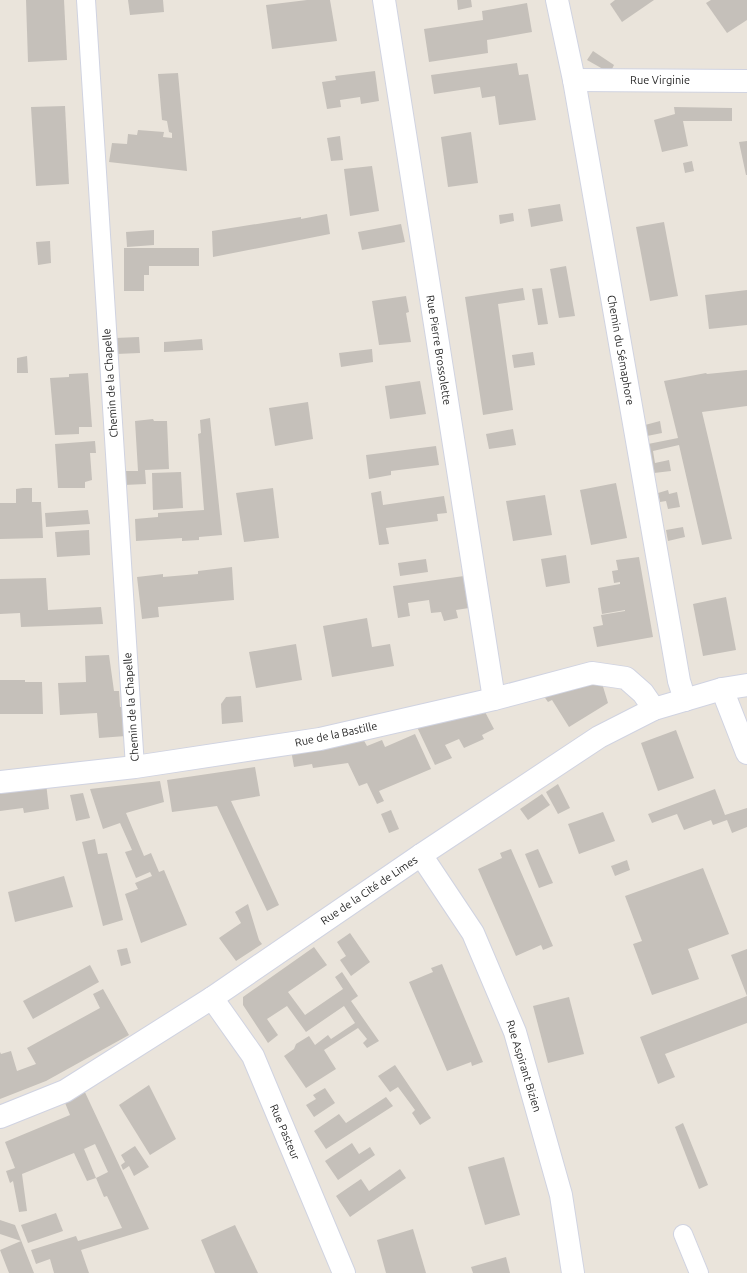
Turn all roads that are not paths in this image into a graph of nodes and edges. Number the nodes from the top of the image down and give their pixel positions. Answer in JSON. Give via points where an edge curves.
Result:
{"nodes":[{"id":1,"x":86,"y":0,"type":"edge"},
{"id":2,"x":384,"y":0,"type":"edge"},
{"id":3,"x":556,"y":0,"type":"edge"},
{"id":4,"x":574,"y":80,"type":"junction"},
{"id":5,"x":747,"y":81,"type":"edge"},
{"id":6,"x":747,"y":685,"type":"edge"},
{"id":7,"x":722,"y":689,"type":"junction"},
{"id":8,"x":494,"y":699,"type":"junction"},
{"id":9,"x":685,"y":700,"type":"junction"},
{"id":10,"x":654,"y":709,"type":"junction"},
{"id":11,"x":747,"y":753,"type":"edge"},
{"id":12,"x":135,"y":767,"type":"junction"},
{"id":13,"x":0,"y":782,"type":"edge"},
{"id":14,"x":421,"y":855,"type":"junction"},
{"id":15,"x":212,"y":998,"type":"junction"},
{"id":16,"x":0,"y":1117,"type":"edge"},
{"id":17,"x":683,"y":1234,"type":"dead end"},
{"id":18,"x":344,"y":1273,"type":"edge"},
{"id":19,"x":572,"y":1273,"type":"edge"},
{"id":20,"x":699,"y":1273,"type":"edge"}],
"edges":[{"from":1,"to":12,"type":"lane","name":"Chemin de la Chapelle"},
{"from":2,"to":8,"type":"street","name":"Rue Pierre Brossolette"},
{"from":3,"to":4,"type":"street","name":"Chemin du Sémaphore"},
{"from":4,"to":5,"type":"street","name":"Rue Virginie"},
{"from":4,"to":9,"type":"street","name":"Chemin du Sémaphore","via":[[679,681]]},
{"from":6,"to":7,"type":"street","name":"Rue de la Cité de Limes"},
{"from":7,"to":9,"type":"street","name":"Rue de la Cité de Limes"},
{"from":7,"to":11,"type":"street"},
{"from":8,"to":10,"type":"street","name":"Rue de la Bastille","via":[[592,673],[626,678],[643,693]]},
{"from":8,"to":12,"type":"street","name":"Rue de la Bastille","via":[[320,739]]},
{"from":9,"to":10,"type":"street","name":"Rue de la Cité de Limes"},
{"from":10,"to":14,"type":"street","name":"Rue de la Cité de Limes","via":[[599,737]]},
{"from":12,"to":13,"type":"street","name":"Rue de la Bastille"},
{"from":14,"to":15,"type":"street","name":"Rue de la Cité de Limes"},
{"from":14,"to":19,"type":"street","name":"Rue Aspirant Bizien","via":[[473,933],[516,1032],[561,1195]]},
{"from":15,"to":16,"type":"street","name":"Rue de la Cité de Limes","via":[[64,1091]]},
{"from":15,"to":18,"type":"street","name":"Rue Pasteur","via":[[254,1056]]},
{"from":17,"to":20,"type":"lane"}]}
